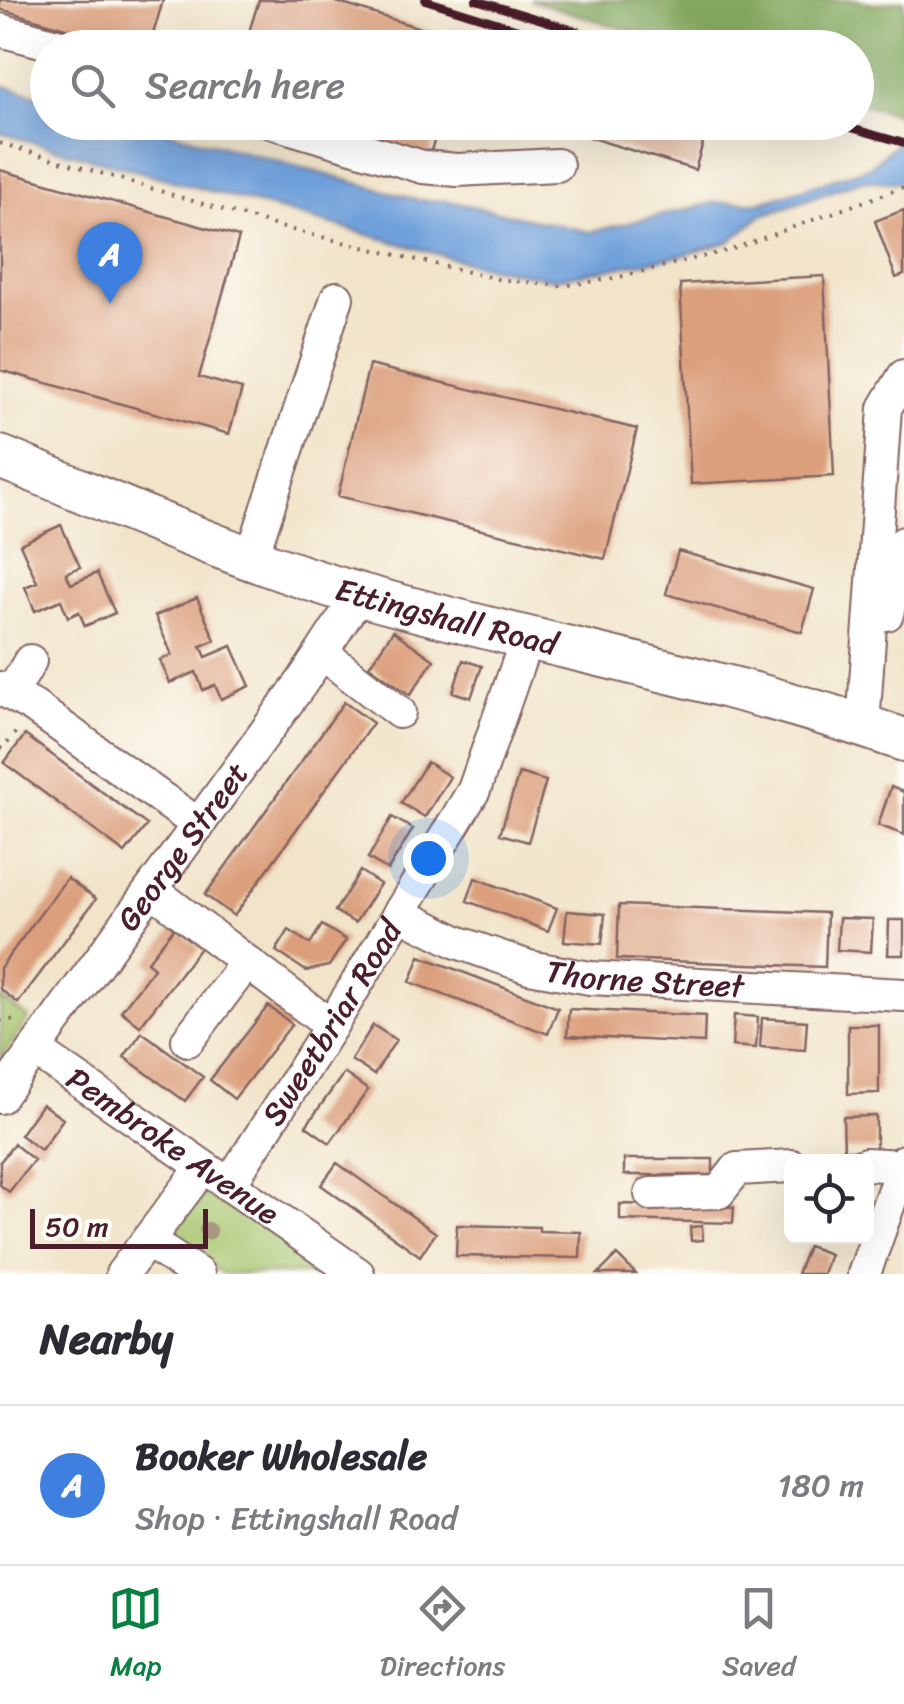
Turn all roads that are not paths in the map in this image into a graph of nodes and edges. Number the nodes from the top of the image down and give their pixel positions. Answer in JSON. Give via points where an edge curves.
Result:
{"nodes":[{"id":1,"x":0,"y":30,"type":"edge"},
{"id":2,"x":30,"y":38,"type":"edge"},
{"id":3,"x":332,"y":140,"type":"edge"},
{"id":4,"x":557,"y":165,"type":"dead end"},
{"id":5,"x":337,"y":298,"type":"dead end"},
{"id":6,"x":904,"y":376,"type":"edge"},
{"id":7,"x":0,"y":457,"type":"edge"},
{"id":8,"x":904,"y":543,"type":"edge"},
{"id":9,"x":251,"y":559,"type":"junction"},
{"id":10,"x":359,"y":594,"type":"junction"},
{"id":11,"x":527,"y":638,"type":"junction"},
{"id":12,"x":322,"y":654,"type":"junction"},
{"id":13,"x":30,"y":662,"type":"dead end"},
{"id":14,"x":5,"y":691,"type":"edge"},
{"id":15,"x":399,"y":712,"type":"dead end"},
{"id":16,"x":863,"y":726,"type":"junction"},
{"id":17,"x":904,"y":740,"type":"edge"},
{"id":18,"x":199,"y":825,"type":"junction"},
{"id":19,"x":152,"y":890,"type":"junction"},
{"id":20,"x":399,"y":913,"type":"junction"},
{"id":21,"x":246,"y":963,"type":"junction"},
{"id":22,"x":904,"y":995,"type":"edge"},
{"id":23,"x":331,"y":1026,"type":"junction"},
{"id":24,"x":188,"y":1040,"type":"dead end"},
{"id":25,"x":35,"y":1050,"type":"junction"},
{"id":26,"x":0,"y":1097,"type":"edge"},
{"id":27,"x":874,"y":1164,"type":"edge"},
{"id":28,"x":903,"y":1164,"type":"edge"},
{"id":29,"x":784,"y":1166,"type":"edge"},
{"id":30,"x":216,"y":1176,"type":"junction"},
{"id":31,"x":651,"y":1194,"type":"dead end"},
{"id":32,"x":148,"y":1241,"type":"junction"},
{"id":33,"x":122,"y":1274,"type":"edge"},
{"id":34,"x":198,"y":1274,"type":"edge"},
{"id":35,"x":358,"y":1274,"type":"edge"},
{"id":36,"x":864,"y":1274,"type":"edge"}],
"edges":[{"from":1,"to":2,"type":"street"},
{"from":3,"to":4,"type":"street","via":[[423,167]]},
{"from":5,"to":9,"type":"street"},
{"from":6,"to":16,"type":"street","via":[[885,408]]},
{"from":7,"to":9,"type":"main road","name":"Ettingshall Road"},
{"from":8,"to":16,"type":"street"},
{"from":9,"to":10,"type":"main road","name":"Ettingshall Road"},
{"from":10,"to":11,"type":"main road","name":"Ettingshall Road"},
{"from":10,"to":12,"type":"street","name":"George Street"},
{"from":11,"to":16,"type":"main road","name":"Ettingshall Road"},
{"from":11,"to":20,"type":"street","name":"Sweetbriar Road","via":[[474,790]]},
{"from":12,"to":15,"type":"street"},
{"from":12,"to":18,"type":"street","name":"George Street"},
{"from":13,"to":14,"type":"street"},
{"from":14,"to":18,"type":"street"},
{"from":16,"to":17,"type":"main road","name":"Ettingshall Road"},
{"from":18,"to":19,"type":"street","name":"George Street"},
{"from":19,"to":21,"type":"street"},
{"from":19,"to":25,"type":"street","name":"George Street"},
{"from":20,"to":22,"type":"street","name":"Thorne Street","via":[[529,967],[590,978]]},
{"from":20,"to":23,"type":"street","name":"Sweetbriar Road"},
{"from":21,"to":23,"type":"street"},
{"from":21,"to":24,"type":"street"},
{"from":23,"to":30,"type":"street","name":"Sweetbriar Road"},
{"from":25,"to":26,"type":"street","name":"George Street"},
{"from":25,"to":30,"type":"street","name":"Pembroke Avenue"},
{"from":27,"to":28,"type":"street"},
{"from":28,"to":36,"type":"street"},
{"from":29,"to":31,"type":"street","via":[[737,1169],[719,1192]]},
{"from":30,"to":32,"type":"street","name":"Sweetbriar Road"},
{"from":30,"to":35,"type":"street","name":"Pembroke Avenue"},
{"from":32,"to":33,"type":"street","name":"Sweetbriar Road"},
{"from":32,"to":34,"type":"street"}]}
